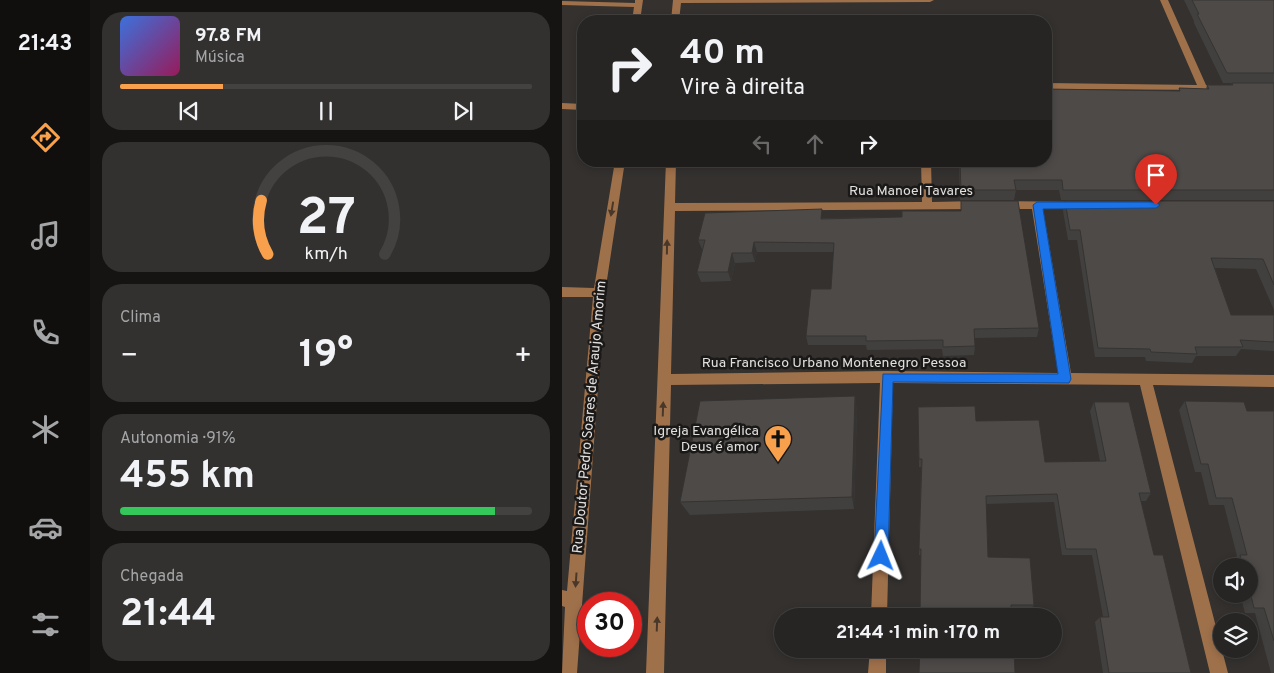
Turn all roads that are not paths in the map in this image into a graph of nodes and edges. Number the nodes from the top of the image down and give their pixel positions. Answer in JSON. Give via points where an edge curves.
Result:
{"nodes":[{"id":1,"x":930,"y":0,"type":"edge"},
{"id":2,"x":1164,"y":0,"type":"edge"},
{"id":3,"x":677,"y":1,"type":"edge"},
{"id":4,"x":562,"y":3,"type":"edge"},
{"id":5,"x":638,"y":3,"type":"edge"},
{"id":6,"x":676,"y":15,"type":"edge"},
{"id":7,"x":1052,"y":86,"type":"edge"},
{"id":8,"x":1204,"y":88,"type":"junction"},
{"id":9,"x":1230,"y":88,"type":"edge"},
{"id":10,"x":562,"y":106,"type":"edge"},
{"id":11,"x":577,"y":107,"type":"edge"},
{"id":12,"x":619,"y":167,"type":"edge"},
{"id":13,"x":671,"y":167,"type":"edge"},
{"id":14,"x":926,"y":167,"type":"edge"},
{"id":15,"x":1037,"y":205,"type":"junction"},
{"id":16,"x":1096,"y":205,"type":"edge"},
{"id":17,"x":927,"y":206,"type":"junction"},
{"id":18,"x":668,"y":207,"type":"junction"},
{"id":19,"x":562,"y":292,"type":"edge"},
{"id":20,"x":599,"y":294,"type":"junction"},
{"id":21,"x":887,"y":377,"type":"junction"},
{"id":22,"x":1065,"y":379,"type":"junction"},
{"id":23,"x":664,"y":380,"type":"junction"},
{"id":24,"x":1146,"y":380,"type":"junction"},
{"id":25,"x":1274,"y":381,"type":"edge"},
{"id":26,"x":568,"y":599,"type":"edge"},
{"id":27,"x":879,"y":608,"type":"edge"},
{"id":28,"x":878,"y":658,"type":"edge"},
{"id":29,"x":568,"y":673,"type":"edge"},
{"id":30,"x":655,"y":673,"type":"edge"},
{"id":31,"x":877,"y":673,"type":"edge"},
{"id":32,"x":1219,"y":673,"type":"edge"}],
"edges":[{"from":1,"to":3,"type":"street"},
{"from":2,"to":8,"type":"street"},
{"from":3,"to":6,"type":"street"},
{"from":4,"to":5,"type":"street"},
{"from":7,"to":8,"type":"street"},
{"from":8,"to":9,"type":"street"},
{"from":10,"to":11,"type":"street"},
{"from":12,"to":20,"type":"street","name":"Rua Doutor Pedro Soares de Araujo Amorim","one_way":true},
{"from":13,"to":18,"type":"street"},
{"from":14,"to":17,"type":"street"},
{"from":15,"to":16,"type":"street","name":"Rua Manoel Tavares"},
{"from":15,"to":17,"type":"street","name":"Rua Manoel Tavares"},
{"from":15,"to":22,"type":"street"},
{"from":17,"to":18,"type":"street","name":"Rua Manoel Tavares"},
{"from":23,"to":18,"type":"street","one_way":true},
{"from":19,"to":20,"type":"street"},
{"from":20,"to":26,"type":"street","name":"Rua Doutor Pedro Soares de Araujo Amorim","one_way":true},
{"from":21,"to":22,"type":"street","name":"Rua Francisco Urbano Montenegro Pessoa"},
{"from":21,"to":23,"type":"street","name":"Rua Francisco Urbano Montenegro Pessoa"},
{"from":21,"to":27,"type":"street"},
{"from":22,"to":24,"type":"street","name":"Rua Francisco Urbano Montenegro Pessoa"},
{"from":30,"to":23,"type":"street","one_way":true},
{"from":24,"to":25,"type":"street","name":"Rua Francisco Urbano Montenegro Pessoa"},
{"from":24,"to":32,"type":"street"},
{"from":26,"to":29,"type":"street","name":"Rua Doutor Pedro Soares de Araujo Amorim"},
{"from":28,"to":31,"type":"street"}]}
